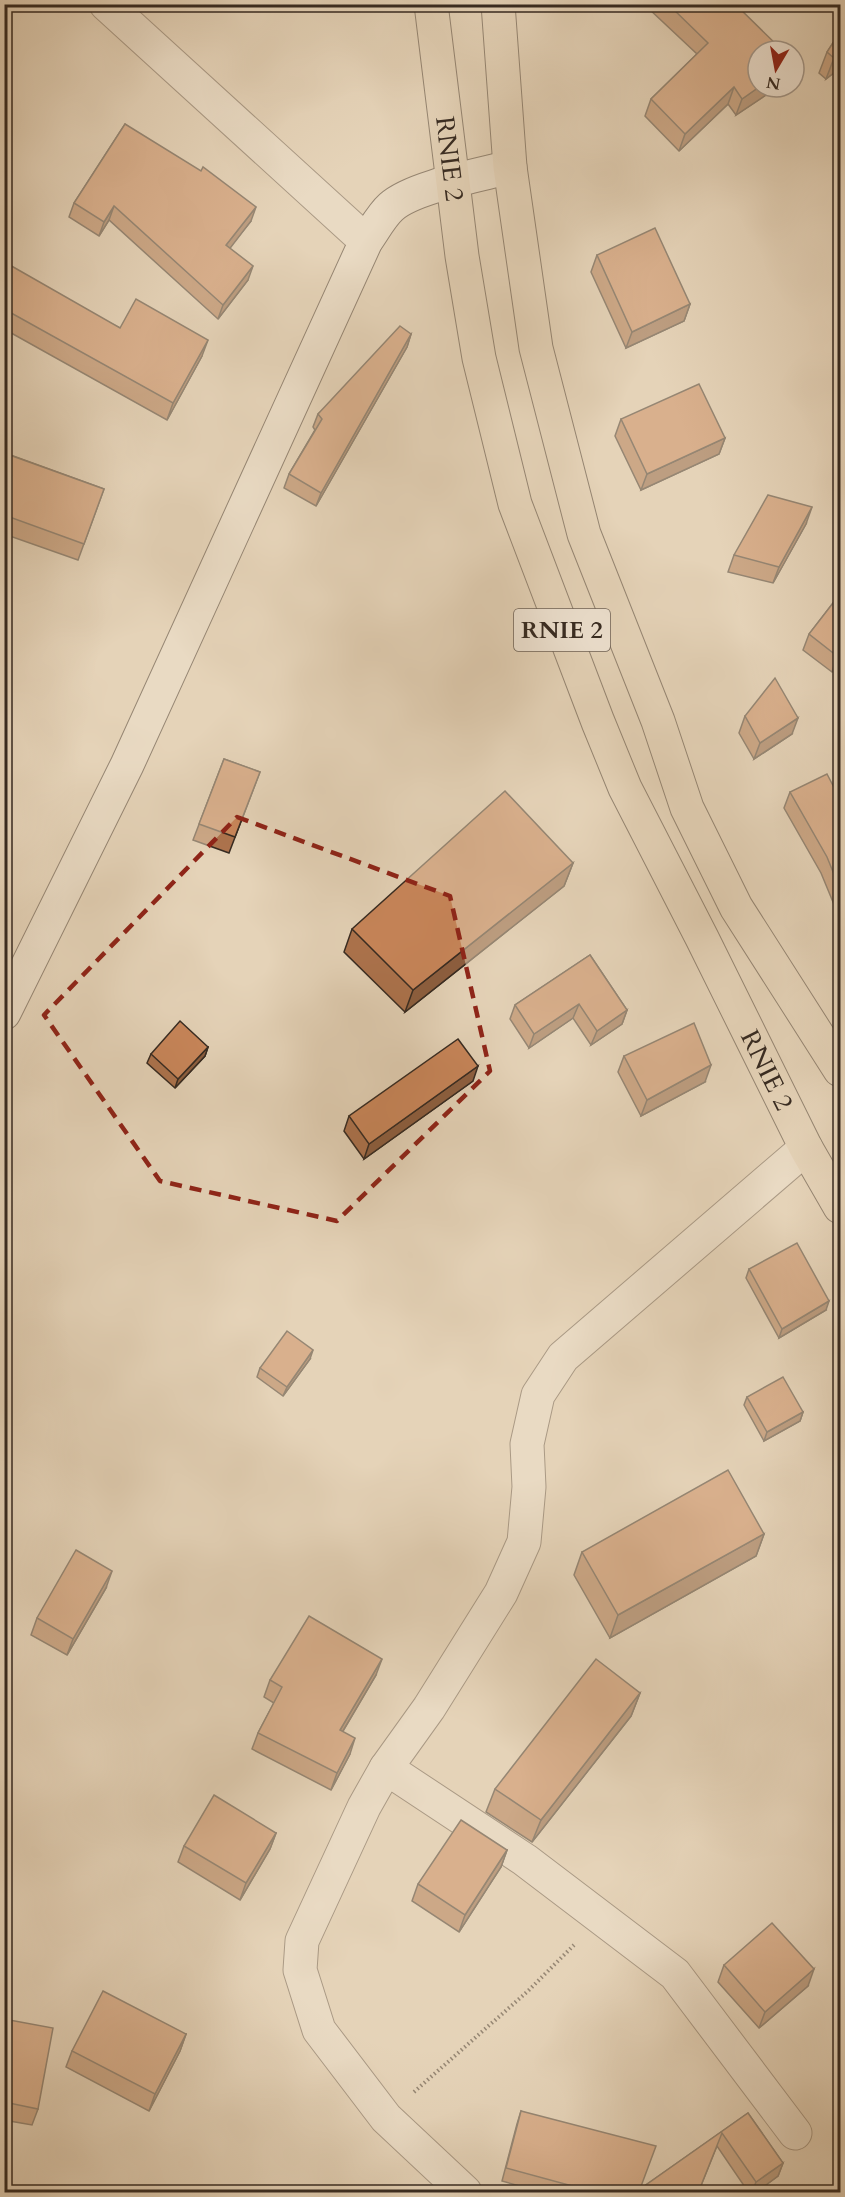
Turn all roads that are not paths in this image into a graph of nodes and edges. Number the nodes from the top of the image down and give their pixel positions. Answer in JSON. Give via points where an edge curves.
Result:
{"nodes":[{"id":1,"x":106,"y":4,"type":"edge"},
{"id":2,"x":431,"y":4,"type":"edge"},
{"id":3,"x":498,"y":4,"type":"edge"},
{"id":4,"x":510,"y":167,"type":"junction"},
{"id":5,"x":452,"y":182,"type":"junction"},
{"id":6,"x":366,"y":241,"type":"junction"},
{"id":7,"x":4,"y":1013,"type":"edge"},
{"id":8,"x":840,"y":1070,"type":"edge"},
{"id":9,"x":806,"y":1148,"type":"junction"},
{"id":10,"x":840,"y":1207,"type":"edge"},
{"id":11,"x":386,"y":1768,"type":"junction"},
{"id":12,"x":795,"y":2133,"type":"dead end"},
{"id":13,"x":465,"y":2193,"type":"edge"}],
"edges":[{"from":1,"to":6,"type":"street"},
{"from":2,"to":5,"type":"highway","name":"RNIE 2","number":"RNIE 2"},
{"from":3,"to":4,"type":"highway","name":"RNIE 2","number":"RNIE 2"},
{"from":4,"to":5,"type":"street"},
{"from":4,"to":8,"type":"highway","name":"RNIE 2","number":"RNIE 2","via":[[536,348],[584,534],[658,721],[687,808],[736,906]]},
{"from":5,"to":6,"type":"street","via":[[405,197],[390,208]]},
{"from":5,"to":9,"type":"highway","name":"RNIE 2","number":"RNIE 2","via":[[479,358],[516,504],[543,581],[625,788]]},
{"from":6,"to":7,"type":"street","via":[[127,765]]},
{"from":9,"to":10,"type":"highway","name":"RNIE 2","number":"RNIE 2"},
{"from":9,"to":11,"type":"street","via":[[563,1357],[538,1395],[527,1444],[529,1487],[524,1542],[501,1593]]},
{"from":11,"to":12,"type":"street","via":[[525,1860],[675,1974]]},
{"from":11,"to":13,"type":"street","via":[[302,1941],[300,1970],[319,2030],[386,2118]]}]}
